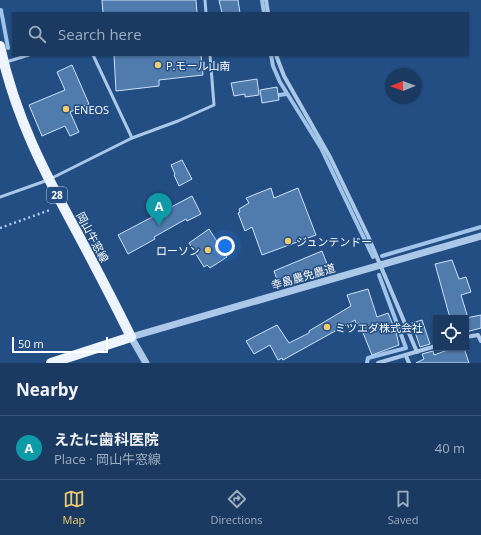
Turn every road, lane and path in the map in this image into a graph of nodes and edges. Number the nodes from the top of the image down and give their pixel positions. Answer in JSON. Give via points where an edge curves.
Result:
{"nodes":[{"id":1,"x":205,"y":0,"type":"edge"},
{"id":2,"x":266,"y":0,"type":"edge"},
{"id":3,"x":206,"y":12,"type":"edge"},
{"id":4,"x":268,"y":12,"type":"edge"},
{"id":5,"x":0,"y":46,"type":"edge"},
{"id":6,"x":26,"y":56,"type":"edge"},
{"id":7,"x":93,"y":56,"type":"edge"},
{"id":8,"x":210,"y":56,"type":"edge"},
{"id":9,"x":276,"y":56,"type":"edge"},
{"id":10,"x":3,"y":62,"type":"junction"},
{"id":11,"x":132,"y":138,"type":"junction"},
{"id":12,"x":48,"y":180,"type":"junction"},
{"id":13,"x":0,"y":197,"type":"edge"},
{"id":14,"x":50,"y":210,"type":"dead end"},
{"id":15,"x":0,"y":228,"type":"edge"},
{"id":16,"x":481,"y":236,"type":"edge"},
{"id":17,"x":381,"y":266,"type":"junction"},
{"id":18,"x":469,"y":336,"type":"edge"},
{"id":19,"x":131,"y":337,"type":"junction"},
{"id":20,"x":481,"y":341,"type":"edge"},
{"id":21,"x":433,"y":347,"type":"edge"},
{"id":22,"x":417,"y":352,"type":"junction"},
{"id":23,"x":406,"y":356,"type":"junction"},
{"id":24,"x":51,"y":363,"type":"edge"},
{"id":25,"x":146,"y":363,"type":"edge"},
{"id":26,"x":378,"y":363,"type":"edge"},
{"id":27,"x":409,"y":363,"type":"edge"}],
"edges":[{"from":1,"to":3,"type":"lane"},
{"from":2,"to":4,"type":"street"},
{"from":5,"to":10,"type":"main road","name":"岡山牛窓線","number":"28"},
{"from":6,"to":10,"type":"lane"},
{"from":7,"to":11,"type":"lane"},
{"from":8,"to":11,"type":"lane","via":[[214,105]]},
{"from":9,"to":17,"type":"street","via":[[284,76],[330,156]]},
{"from":10,"to":12,"type":"main road","name":"岡山牛窓線","number":"28","via":[[18,112]]},
{"from":11,"to":12,"type":"lane"},
{"from":12,"to":13,"type":"lane"},
{"from":12,"to":19,"type":"main road","name":"岡山牛窓線","number":"28"},
{"from":14,"to":15,"type":"path"},
{"from":16,"to":17,"type":"street","name":"幸島農免農道"},
{"from":17,"to":19,"type":"street","name":"幸島農免農道"},
{"from":17,"to":22,"type":"street"},
{"from":18,"to":20,"type":"street","via":[[478,335]]},
{"from":19,"to":24,"type":"main road"},
{"from":19,"to":25,"type":"street"},
{"from":21,"to":22,"type":"street"},
{"from":22,"to":23,"type":"street"},
{"from":23,"to":26,"type":"street"},
{"from":23,"to":27,"type":"street"}]}
